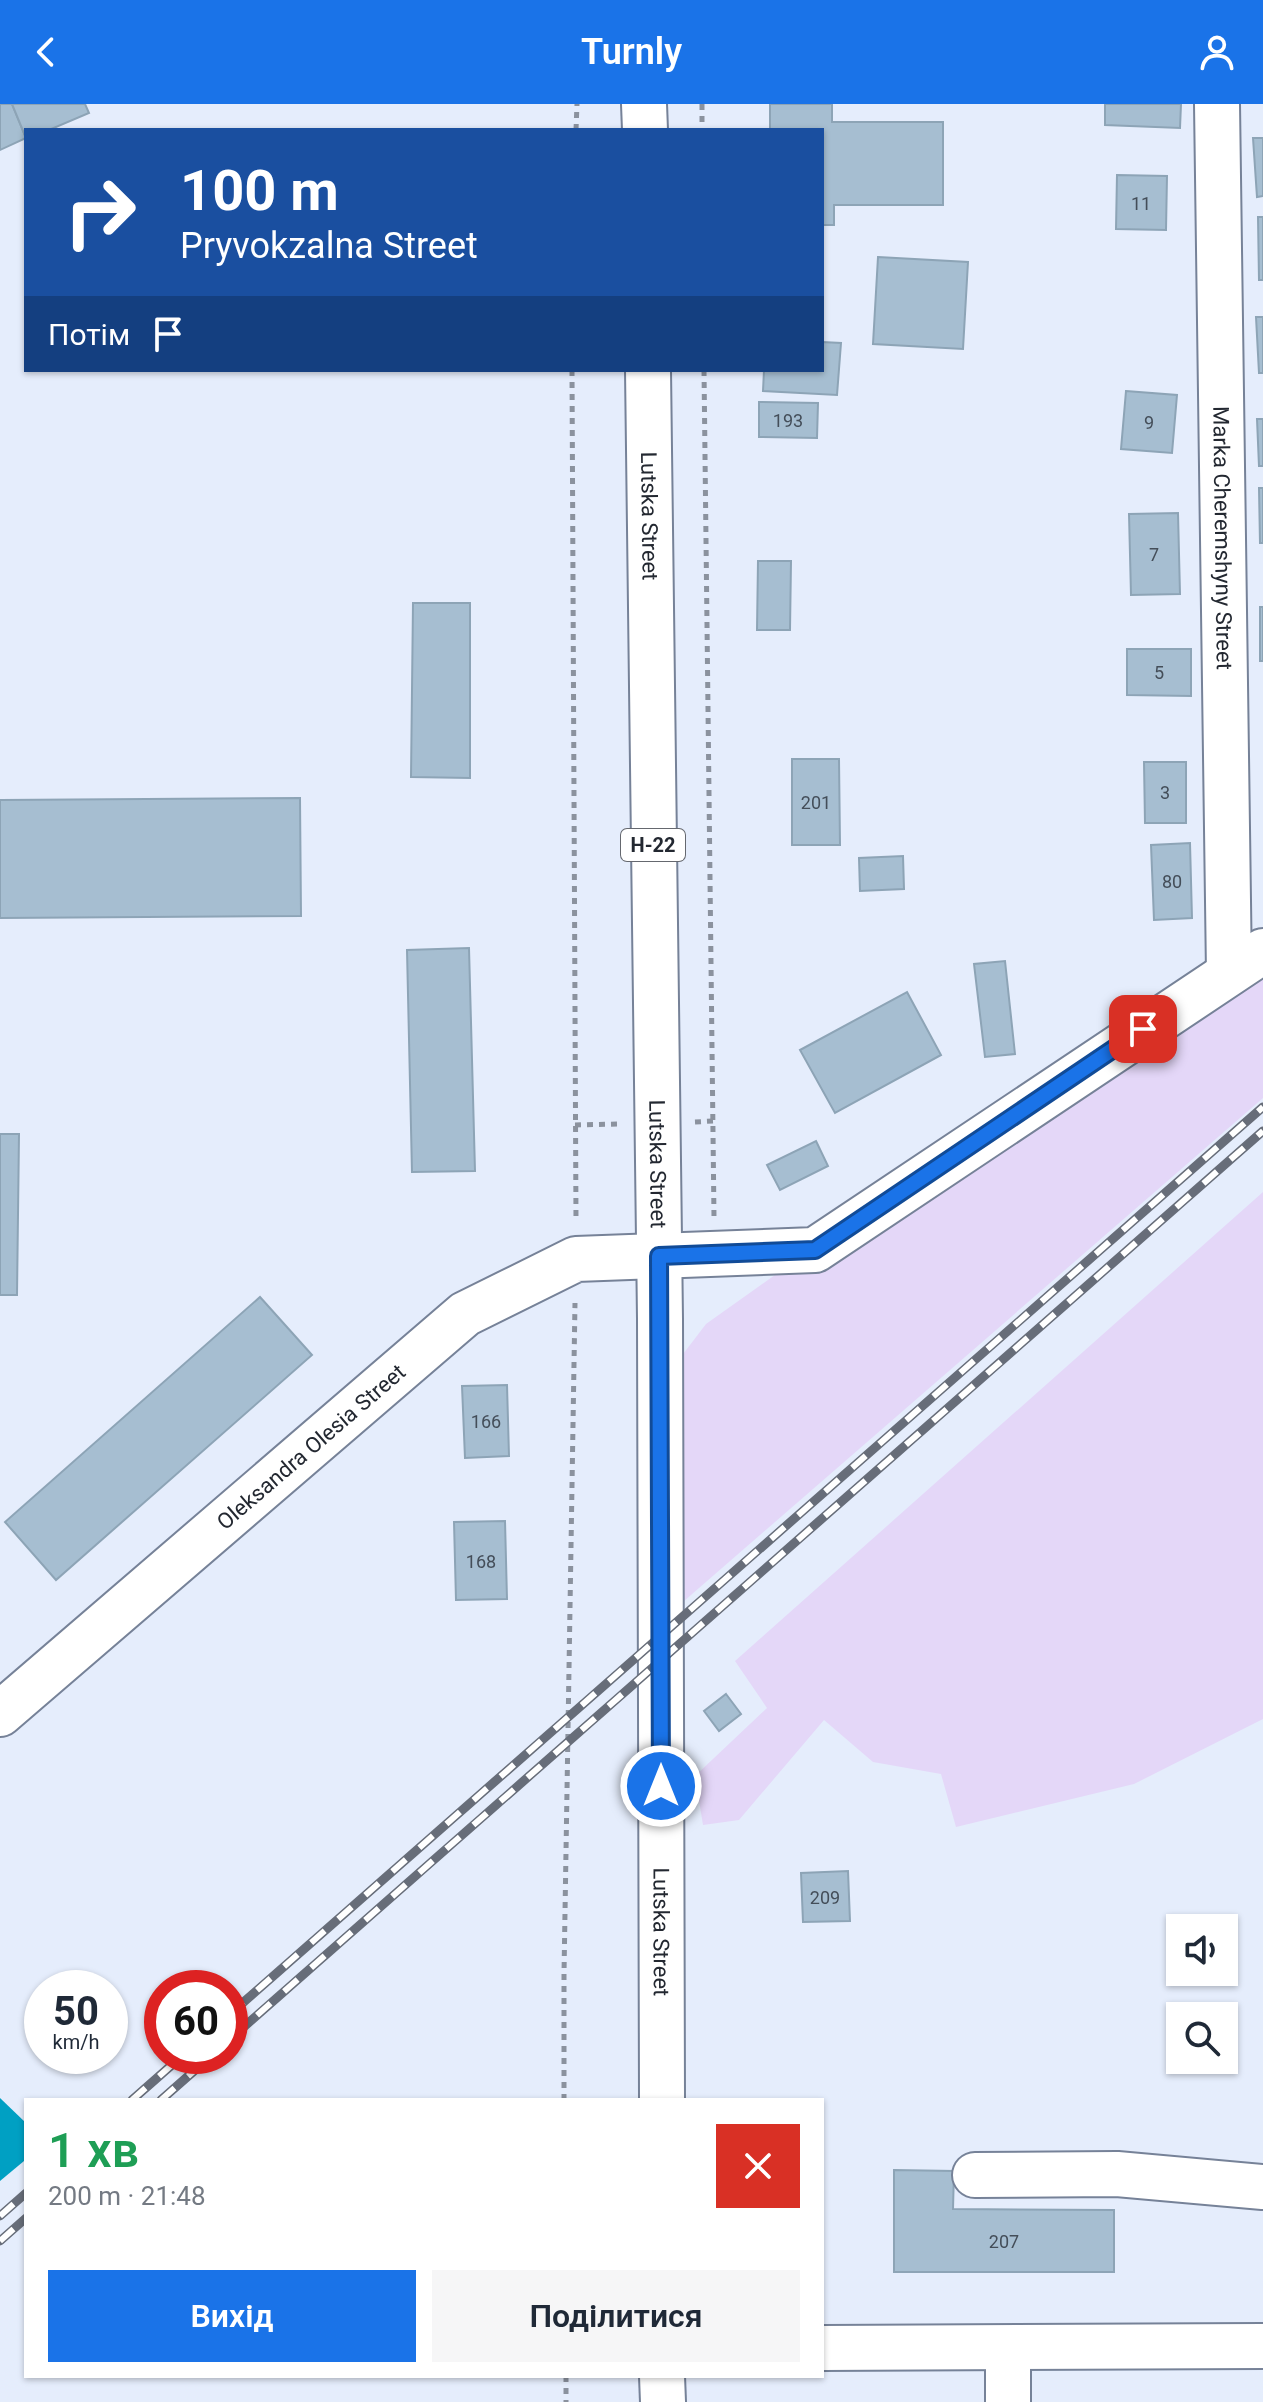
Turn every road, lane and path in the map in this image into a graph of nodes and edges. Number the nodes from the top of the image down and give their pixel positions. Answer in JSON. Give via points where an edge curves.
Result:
{"nodes":[{"id":1,"x":577,"y":104,"type":"edge"},
{"id":2,"x":644,"y":104,"type":"edge"},
{"id":3,"x":702,"y":104,"type":"edge"},
{"id":4,"x":1217,"y":104,"type":"edge"},
{"id":5,"x":576,"y":128,"type":"edge"},
{"id":6,"x":645,"y":128,"type":"edge"},
{"id":7,"x":702,"y":128,"type":"edge"},
{"id":8,"x":648,"y":372,"type":"edge"},
{"id":9,"x":704,"y":372,"type":"edge"},
{"id":10,"x":1246,"y":962,"type":"edge"},
{"id":11,"x":714,"y":1254,"type":"junction"},
{"id":12,"x":659,"y":1256,"type":"junction"},
{"id":13,"x":0,"y":1714,"type":"edge"},
{"id":14,"x":662,"y":2098,"type":"edge"},
{"id":15,"x":975,"y":2175,"type":"dead end"},
{"id":16,"x":1263,"y":2187,"type":"edge"},
{"id":17,"x":1258,"y":2339,"type":"edge"},
{"id":18,"x":824,"y":2348,"type":"edge"},
{"id":19,"x":1008,"y":2348,"type":"junction"},
{"id":20,"x":566,"y":2378,"type":"edge"},
{"id":21,"x":662,"y":2378,"type":"edge"},
{"id":22,"x":566,"y":2402,"type":"edge"},
{"id":23,"x":663,"y":2402,"type":"edge"},
{"id":24,"x":1008,"y":2402,"type":"edge"}],
"edges":[{"from":1,"to":5,"type":"path"},
{"from":2,"to":6,"type":"street"},
{"from":3,"to":7,"type":"path"},
{"from":4,"to":10,"type":"street","name":"Marka Cheremshyny Street"},
{"from":8,"to":12,"type":"street","name":"Lutska Street","number":"Н-22"},
{"from":9,"to":11,"type":"path"},
{"from":10,"to":11,"type":"street","name":"Oleksandra Olesia Street","via":[[815,1250]]},
{"from":11,"to":12,"type":"street","name":"Oleksandra Olesia Street"},
{"from":12,"to":13,"type":"street","name":"Oleksandra Olesia Street","via":[[576,1259],[465,1314]]},
{"from":12,"to":14,"type":"street","name":"Lutska Street","number":"Н-22"},
{"from":15,"to":16,"type":"street","via":[[1117,2174]]},
{"from":17,"to":19,"type":"street"},
{"from":18,"to":19,"type":"street"},
{"from":19,"to":24,"type":"street"},
{"from":20,"to":22,"type":"path"},
{"from":21,"to":23,"type":"street"}]}
